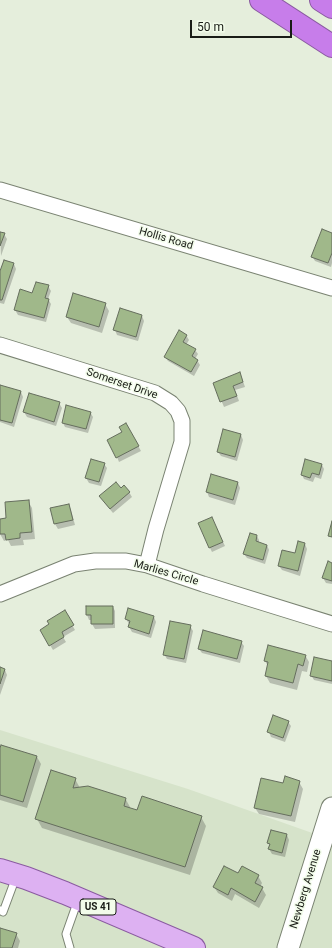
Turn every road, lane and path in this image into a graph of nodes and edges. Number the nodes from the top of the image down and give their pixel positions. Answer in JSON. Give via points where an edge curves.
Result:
{"nodes":[{"id":1,"x":261,"y":0,"type":"edge"},
{"id":2,"x":321,"y":0,"type":"edge"},
{"id":3,"x":332,"y":7,"type":"edge"},
{"id":4,"x":332,"y":46,"type":"edge"},
{"id":5,"x":0,"y":190,"type":"edge"},
{"id":6,"x":332,"y":288,"type":"edge"},
{"id":7,"x":0,"y":345,"type":"edge"},
{"id":8,"x":147,"y":565,"type":"junction"},
{"id":9,"x":0,"y":594,"type":"edge"},
{"id":10,"x":332,"y":624,"type":"edge"},
{"id":11,"x":330,"y":818,"type":"edge"},
{"id":12,"x":8,"y":872,"type":"edge"},
{"id":13,"x":79,"y":898,"type":"junction"},
{"id":14,"x":2,"y":911,"type":"edge"},
{"id":15,"x":70,"y":948,"type":"edge"},
{"id":16,"x":194,"y":948,"type":"edge"},
{"id":17,"x":288,"y":948,"type":"edge"}],
"edges":[{"from":1,"to":4,"type":"highway"},
{"from":2,"to":3,"type":"highway"},
{"from":5,"to":6,"type":"street","name":"Hollis Road"},
{"from":7,"to":8,"type":"street","name":"Somerset Drive","via":[[155,393],[178,411],[182,421],[182,442]]},
{"from":8,"to":9,"type":"street","name":"Marlies Circle","via":[[126,561],[74,564]]},
{"from":8,"to":10,"type":"street","name":"Marlies Circle"},
{"from":11,"to":17,"type":"street","name":"Newberg Avenue"},
{"from":12,"to":13,"type":"main road","number":"US 41"},
{"from":12,"to":14,"type":"lane"},
{"from":13,"to":15,"type":"lane","via":[[66,934]]},
{"from":13,"to":16,"type":"main road","number":"US 41"}]}
